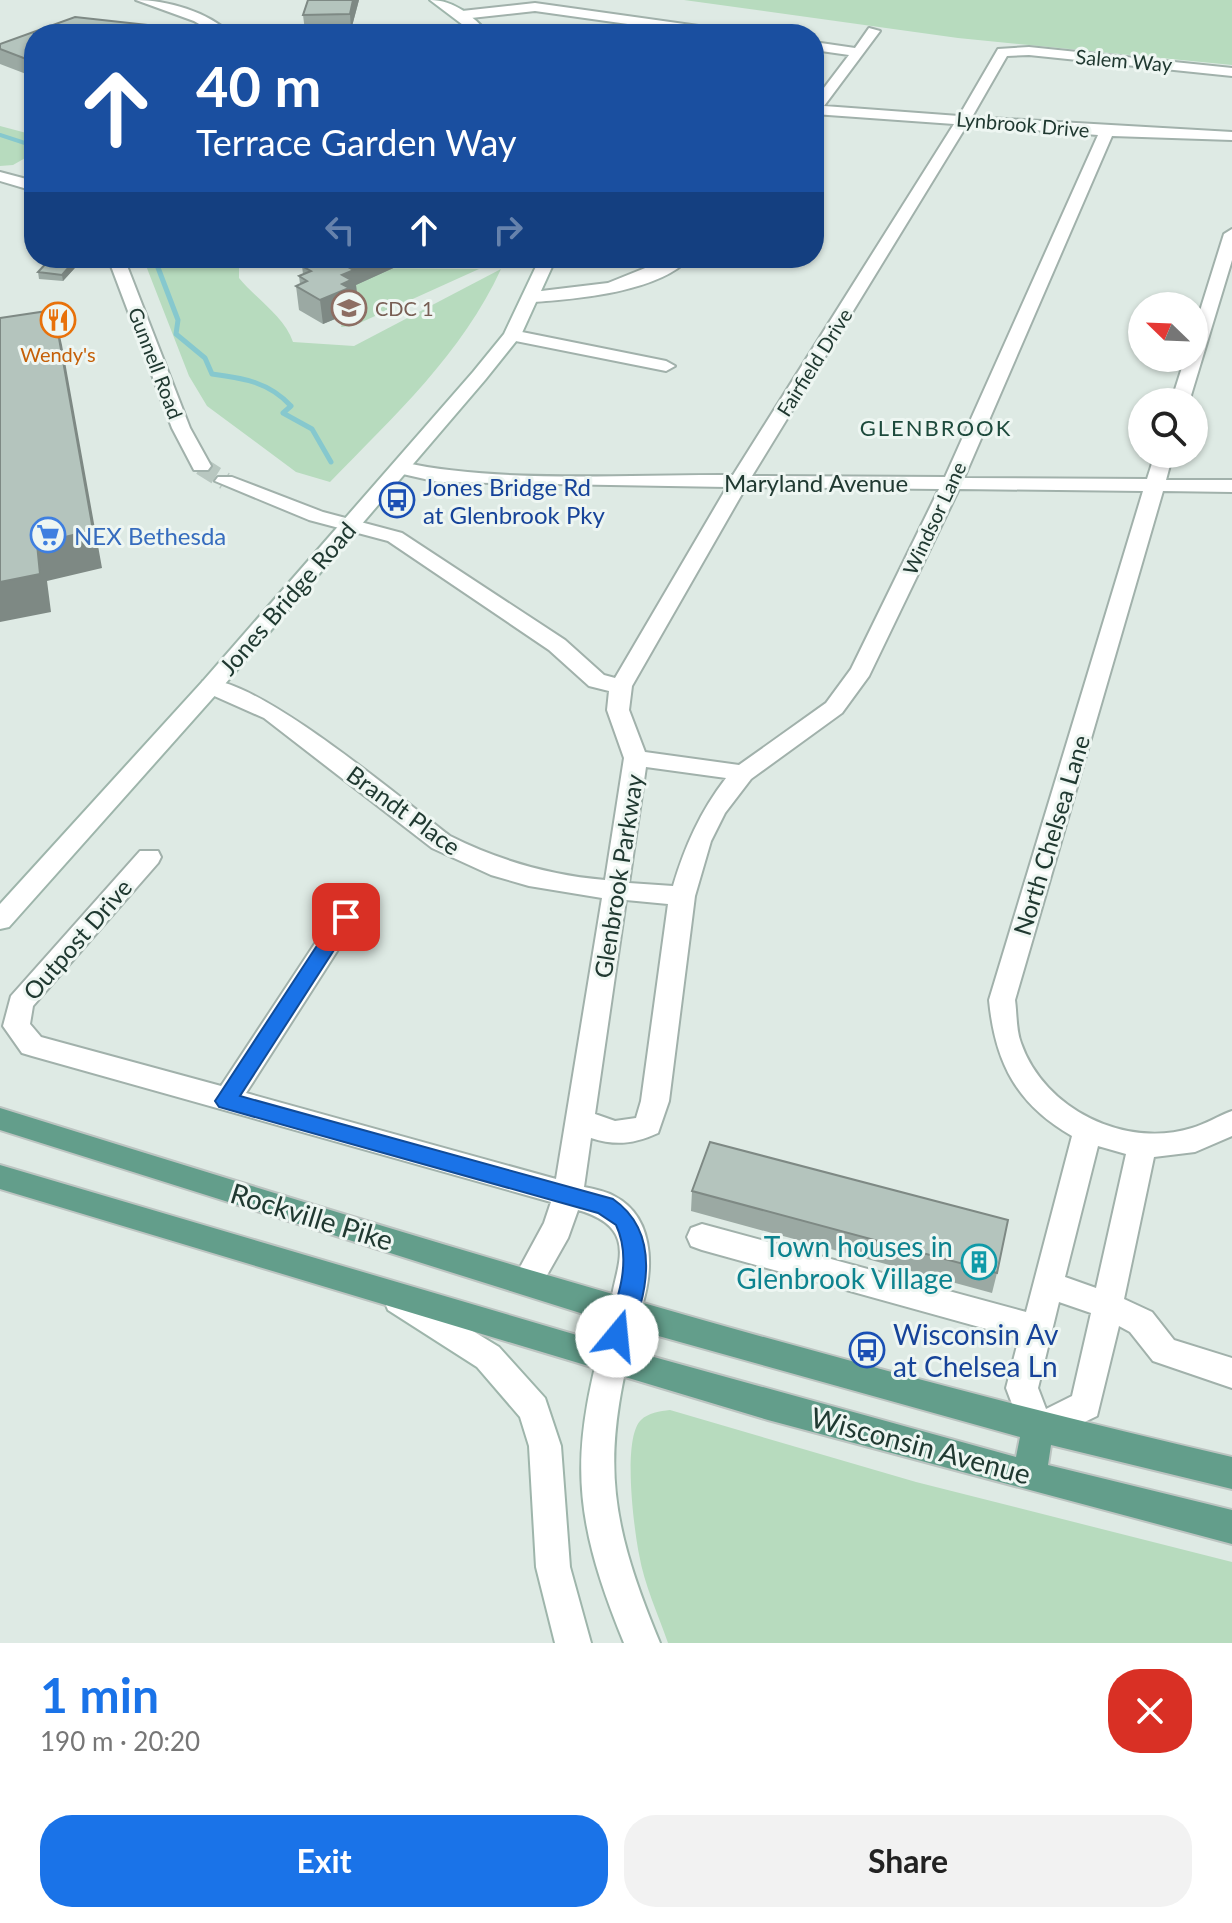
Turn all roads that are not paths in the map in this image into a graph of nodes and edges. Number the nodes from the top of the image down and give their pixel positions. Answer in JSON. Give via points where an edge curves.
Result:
{"nodes":[{"id":1,"x":142,"y":0,"type":"edge"},
{"id":2,"x":436,"y":0,"type":"edge"},
{"id":3,"x":458,"y":0,"type":"edge"},
{"id":4,"x":462,"y":15,"type":"junction"},
{"id":5,"x":209,"y":24,"type":"edge"},
{"id":6,"x":472,"y":24,"type":"edge"},
{"id":7,"x":650,"y":24,"type":"edge"},
{"id":8,"x":874,"y":31,"type":"dead end"},
{"id":9,"x":824,"y":47,"type":"edge"},
{"id":10,"x":1016,"y":50,"type":"joint"},
{"id":11,"x":857,"y":52,"type":"junction"},
{"id":12,"x":1232,"y":72,"type":"edge"},
{"id":13,"x":824,"y":97,"type":"edge"},
{"id":14,"x":824,"y":111,"type":"edge"},
{"id":15,"x":964,"y":119,"type":"junction"},
{"id":16,"x":1107,"y":131,"type":"junction"},
{"id":17,"x":1232,"y":136,"type":"edge"},
{"id":18,"x":1232,"y":234,"type":"edge"},
{"id":19,"x":120,"y":268,"type":"edge"},
{"id":20,"x":544,"y":268,"type":"edge"},
{"id":21,"x":666,"y":268,"type":"edge"},
{"id":22,"x":533,"y":297,"type":"junction"},
{"id":23,"x":1208,"y":312,"type":"edge"},
{"id":24,"x":512,"y":335,"type":"junction"},
{"id":25,"x":666,"y":366,"type":"dead end"},
{"id":26,"x":201,"y":466,"type":"tunnel mouth"},
{"id":27,"x":401,"y":468,"type":"junction"},
{"id":28,"x":1160,"y":468,"type":"edge"},
{"id":29,"x":225,"y":481,"type":"tunnel mouth"},
{"id":30,"x":739,"y":482,"type":"junction"},
{"id":31,"x":952,"y":483,"type":"junction"},
{"id":32,"x":1155,"y":486,"type":"junction"},
{"id":33,"x":1232,"y":486,"type":"edge"},
{"id":34,"x":350,"y":523,"type":"junction"},
{"id":35,"x":211,"y":686,"type":"junction"},
{"id":36,"x":621,"y":686,"type":"junction"},
{"id":37,"x":636,"y":758,"type":"junction"},
{"id":38,"x":743,"y":773,"type":"junction"},
{"id":39,"x":149,"y":857,"type":"dead end"},
{"id":40,"x":614,"y":890,"type":"junction"},
{"id":41,"x":682,"y":896,"type":"junction"},
{"id":42,"x":346,"y":917,"type":"dead end"},
{"id":43,"x":0,"y":920,"type":"edge"},
{"id":44,"x":226,"y":1101,"type":"junction"},
{"id":45,"x":0,"y":1119,"type":"edge"},
{"id":46,"x":582,"y":1121,"type":"junction"},
{"id":47,"x":1232,"y":1123,"type":"edge"},
{"id":48,"x":1087,"y":1133,"type":"junction"},
{"id":49,"x":1142,"y":1147,"type":"junction"},
{"id":50,"x":0,"y":1177,"type":"edge"},
{"id":51,"x":568,"y":1196,"type":"junction"},
{"id":52,"x":702,"y":1237,"type":"dead end"},
{"id":53,"x":527,"y":1282,"type":"junction"},
{"id":54,"x":1048,"y":1285,"type":"junction"},
{"id":55,"x":383,"y":1290,"type":"junction"},
{"id":56,"x":1107,"y":1305,"type":"junction"},
{"id":57,"x":625,"y":1311,"type":"junction"},
{"id":58,"x":1036,"y":1328,"type":"junction"},
{"id":59,"x":610,"y":1361,"type":"junction"},
{"id":60,"x":1232,"y":1373,"type":"edge"},
{"id":61,"x":1037,"y":1430,"type":"junction"},
{"id":62,"x":1232,"y":1473,"type":"edge"},
{"id":63,"x":1030,"y":1475,"type":"junction"},
{"id":64,"x":1232,"y":1527,"type":"edge"},
{"id":65,"x":573,"y":1643,"type":"edge"},
{"id":66,"x":642,"y":1643,"type":"edge"}],
"edges":[{"from":1,"to":5,"type":"street"},
{"from":2,"to":4,"type":"street"},
{"from":3,"to":4,"type":"street"},
{"from":4,"to":6,"type":"street"},
{"from":4,"to":7,"type":"street","via":[[535,7]]},
{"from":8,"to":11,"type":"street"},
{"from":9,"to":11,"type":"street"},
{"from":10,"to":12,"type":"street","name":"Salem Way"},
{"from":10,"to":15,"type":"street","name":"Fairfield Drive","via":[[998,57]]},
{"from":11,"to":13,"type":"street"},
{"from":14,"to":15,"type":"street","name":"Lynbrook Drive"},
{"from":15,"to":16,"type":"street","name":"Lynbrook Drive"},
{"from":15,"to":30,"type":"street","name":"Fairfield Drive"},
{"from":16,"to":17,"type":"street","name":"Lynbrook Drive"},
{"from":16,"to":31,"type":"street","name":"Windsor Lane"},
{"from":18,"to":23,"type":"street"},
{"from":19,"to":26,"type":"street","name":"Gunnell Road","via":[[181,428]]},
{"from":20,"to":22,"type":"street","name":"Jones Bridge Road"},
{"from":21,"to":22,"type":"street","via":[[616,288]]},
{"from":22,"to":24,"type":"street","name":"Jones Bridge Road"},
{"from":24,"to":25,"type":"street"},
{"from":24,"to":27,"type":"street","name":"Jones Bridge Road"},
{"from":27,"to":30,"type":"street","name":"Maryland Avenue","via":[[490,478]]},
{"from":27,"to":34,"type":"street","name":"Jones Bridge Road"},
{"from":28,"to":32,"type":"street","name":"North Chelsea Lane"},
{"from":29,"to":34,"type":"street","via":[[316,516]]},
{"from":30,"to":31,"type":"street","name":"Maryland Avenue"},
{"from":30,"to":36,"type":"street","name":"Fairfield Drive"},
{"from":31,"to":32,"type":"street","name":"Maryland Avenue"},
{"from":31,"to":38,"type":"street","name":"Windsor Lane","via":[[853,684],[802,734]]},
{"from":32,"to":33,"type":"street","name":"Maryland Avenue"},
{"from":32,"to":48,"type":"street","name":"North Chelsea Lane","via":[[1002,1000],[1001,1024],[1015,1069],[1051,1110]]},
{"from":34,"to":35,"type":"street","name":"Jones Bridge Road"},
{"from":34,"to":36,"type":"street","via":[[395,537],[557,645],[597,681]]},
{"from":35,"to":40,"type":"street","name":"Brandt Place","via":[[272,713],[468,857],[528,880]]},
{"from":35,"to":43,"type":"street","name":"Jones Bridge Road"},
{"from":36,"to":37,"type":"street","name":"Glenbrook Parkway","via":[[618,710]]},
{"from":37,"to":38,"type":"street"},
{"from":37,"to":40,"type":"street","name":"Glenbrook Parkway"},
{"from":38,"to":41,"type":"street","name":"Windsor Lane","via":[[709,820]]},
{"from":39,"to":44,"type":"street","name":"Outpost Drive","via":[[20,1003],[16,1026],[32,1045]]},
{"from":40,"to":41,"type":"street"},
{"from":40,"to":46,"type":"street","name":"Glenbrook Parkway"},
{"from":41,"to":46,"type":"street","name":"Windsor Lane","via":[[648,1125],[614,1134]]},
{"from":42,"to":44,"type":"street"},
{"from":44,"to":51,"type":"street"},
{"from":45,"to":53,"type":"main road","name":"Rockville Pike"},
{"from":46,"to":51,"type":"street","name":"Glenbrook Parkway"},
{"from":47,"to":49,"type":"street","via":[[1213,1135]]},
{"from":48,"to":49,"type":"street","name":"North Chelsea Lane"},
{"from":48,"to":54,"type":"street"},
{"from":49,"to":56,"type":"street"},
{"from":50,"to":55,"type":"main road","name":"Rockville Pike"},
{"from":51,"to":53,"type":"street","name":"Glenbrook Parkway","via":[[557,1229]]},
{"from":51,"to":57,"type":"street","via":[[605,1205],[624,1218],[634,1256],[633,1287]]},
{"from":52,"to":58,"type":"street"},
{"from":53,"to":57,"type":"main road","name":"Rockville Pike"},
{"from":54,"to":56,"type":"street"},
{"from":54,"to":58,"type":"street"},
{"from":55,"to":59,"type":"main road","name":"Rockville Pike"},
{"from":55,"to":65,"type":"street","via":[[488,1357],[534,1409],[545,1446],[553,1567]]},
{"from":56,"to":60,"type":"street","via":[[1141,1322],[1164,1351]]},
{"from":56,"to":61,"type":"street","via":[[1086,1405]]},
{"from":57,"to":59,"type":"street"},
{"from":57,"to":61,"type":"main road","name":"Wisconsin Avenue"},
{"from":58,"to":61,"type":"street","via":[[1022,1388]]},
{"from":59,"to":63,"type":"main road","name":"Wisconsin Avenue"},
{"from":59,"to":66,"type":"street","via":[[595,1437],[599,1530],[615,1584]]},
{"from":61,"to":62,"type":"main road","name":"Wisconsin Avenue"},
{"from":61,"to":63,"type":"main road"},
{"from":63,"to":64,"type":"main road","name":"Wisconsin Avenue"}]}
